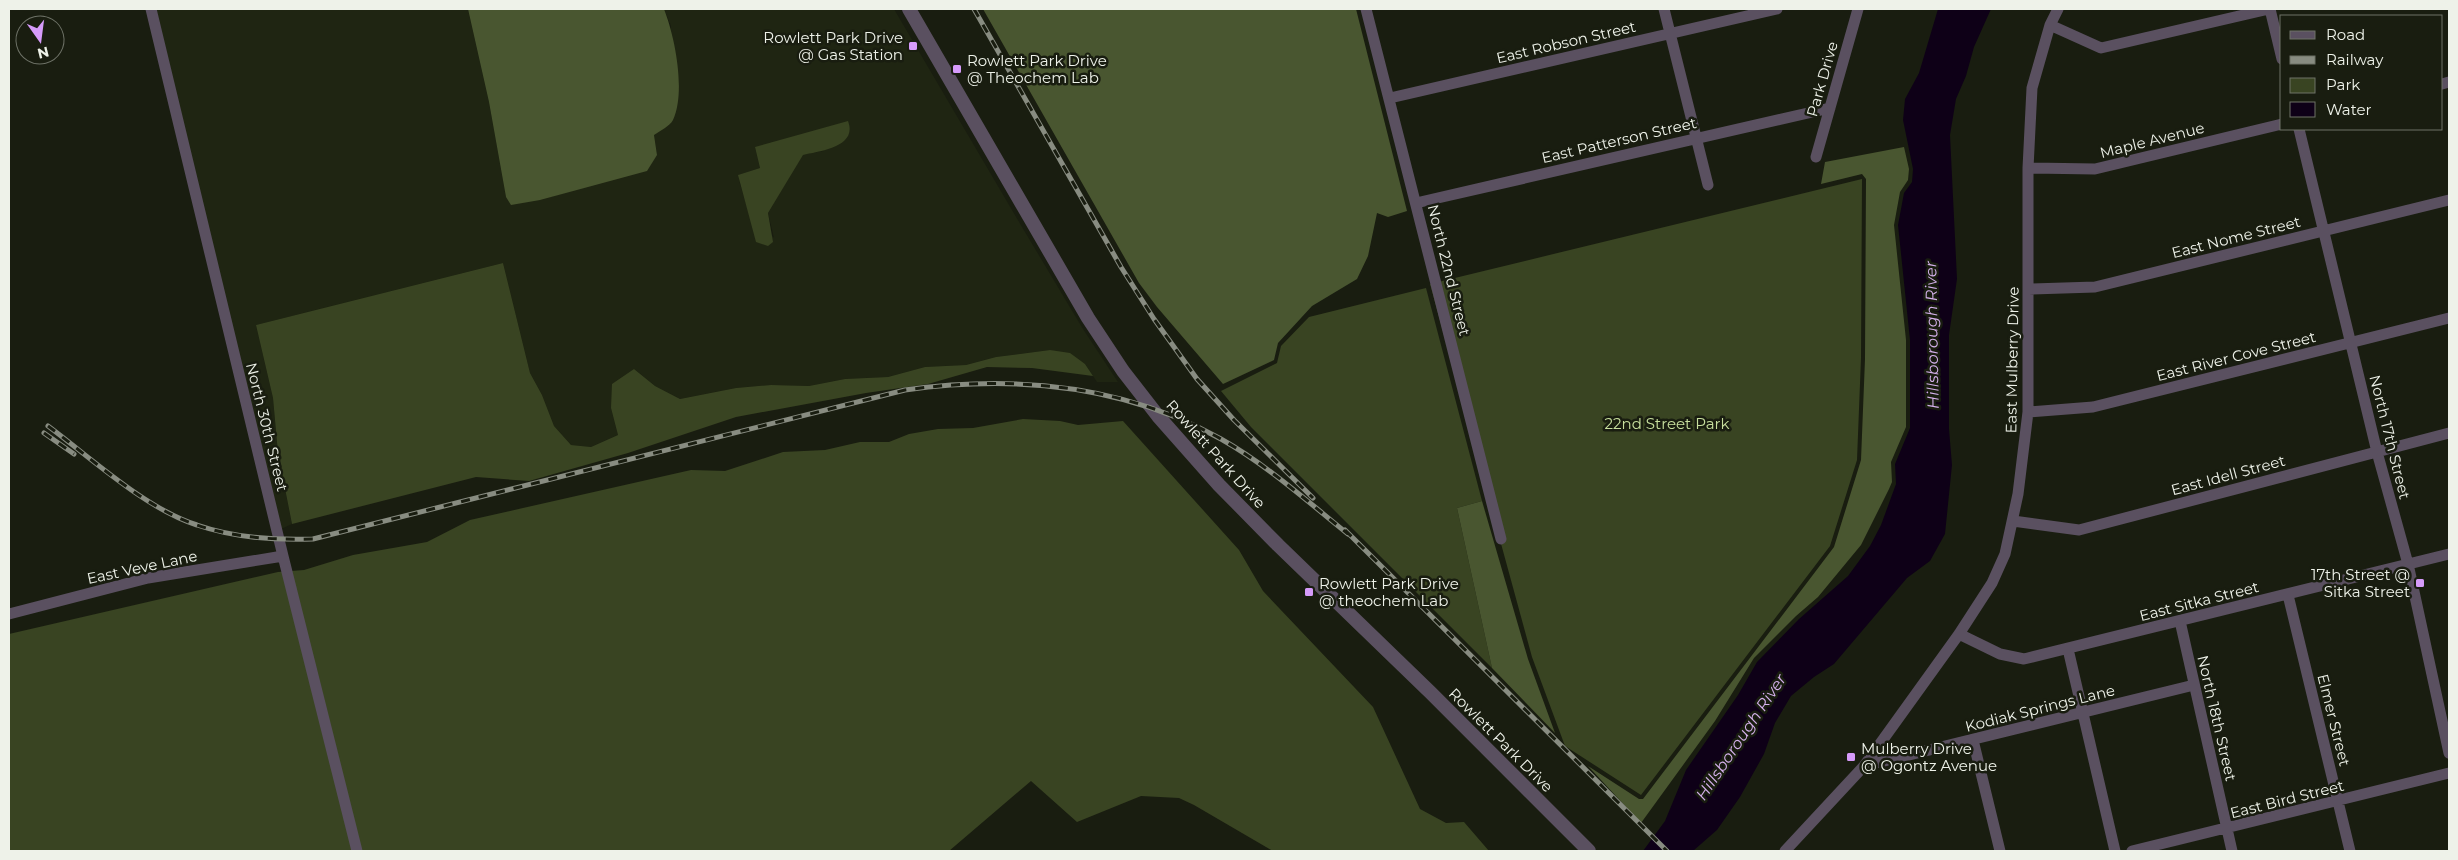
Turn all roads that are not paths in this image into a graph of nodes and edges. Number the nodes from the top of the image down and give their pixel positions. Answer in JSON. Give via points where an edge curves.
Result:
{"nodes":[{"id":1,"x":151,"y":9,"type":"edge"},
{"id":2,"x":909,"y":9,"type":"edge"},
{"id":3,"x":1366,"y":9,"type":"edge"},
{"id":4,"x":1664,"y":9,"type":"edge"},
{"id":5,"x":1777,"y":9,"type":"edge"},
{"id":6,"x":1858,"y":9,"type":"edge"},
{"id":7,"x":2058,"y":9,"type":"edge"},
{"id":8,"x":2269,"y":9,"type":"edge"},
{"id":9,"x":2050,"y":25,"type":"junction"},
{"id":10,"x":1670,"y":33,"type":"junction"},
{"id":11,"x":2280,"y":51,"type":"edge"},
{"id":12,"x":1390,"y":98,"type":"junction"},
{"id":13,"x":1830,"y":108,"type":"junction"},
{"id":14,"x":2280,"y":124,"type":"edge"},
{"id":15,"x":2299,"y":130,"type":"edge"},
{"id":16,"x":1696,"y":137,"type":"junction"},
{"id":17,"x":1816,"y":157,"type":"dead end"},
{"id":18,"x":2028,"y":168,"type":"junction"},
{"id":19,"x":1708,"y":185,"type":"dead end"},
{"id":20,"x":2449,"y":200,"type":"edge"},
{"id":21,"x":1416,"y":203,"type":"junction"},
{"id":22,"x":2324,"y":231,"type":"junction"},
{"id":23,"x":2029,"y":289,"type":"junction"},
{"id":24,"x":2449,"y":318,"type":"edge"},
{"id":25,"x":2351,"y":342,"type":"junction"},
{"id":26,"x":2028,"y":412,"type":"junction"},
{"id":27,"x":2449,"y":433,"type":"edge"},
{"id":28,"x":2377,"y":452,"type":"junction"},
{"id":29,"x":2012,"y":521,"type":"junction"},
{"id":30,"x":1502,"y":539,"type":"dead end"},
{"id":31,"x":2449,"y":554,"type":"edge"},
{"id":32,"x":283,"y":556,"type":"junction"},
{"id":33,"x":2408,"y":564,"type":"junction"},
{"id":34,"x":2288,"y":595,"type":"junction"},
{"id":35,"x":9,"y":614,"type":"edge"},
{"id":36,"x":2180,"y":621,"type":"junction"},
{"id":37,"x":1959,"y":634,"type":"junction"},
{"id":38,"x":2068,"y":649,"type":"junction"},
{"id":39,"x":2194,"y":685,"type":"junction"},
{"id":40,"x":2082,"y":713,"type":"junction"},
{"id":41,"x":1973,"y":740,"type":"junction"},
{"id":42,"x":2449,"y":753,"type":"edge"},
{"id":43,"x":1864,"y":766,"type":"junction"},
{"id":44,"x":2449,"y":773,"type":"edge"},
{"id":45,"x":2338,"y":802,"type":"junction"},
{"id":46,"x":2227,"y":829,"type":"junction"},
{"id":47,"x":357,"y":851,"type":"edge"},
{"id":48,"x":1589,"y":851,"type":"edge"},
{"id":49,"x":1785,"y":851,"type":"edge"},
{"id":50,"x":2000,"y":851,"type":"edge"},
{"id":51,"x":2115,"y":851,"type":"edge"},
{"id":52,"x":2132,"y":851,"type":"edge"},
{"id":53,"x":2232,"y":851,"type":"edge"},
{"id":54,"x":2350,"y":851,"type":"edge"}],
"edges":[{"from":1,"to":32,"type":"street","name":"North 30th Street"},
{"from":2,"to":48,"type":"street","name":"Rowlett Park Drive","via":[[1088,318],[1158,416],[1278,545]]},
{"from":3,"to":12,"type":"street","name":"North 22nd Street"},
{"from":4,"to":10,"type":"street"},
{"from":5,"to":10,"type":"street","name":"East Robson Street"},
{"from":6,"to":13,"type":"street","name":"Park Drive"},
{"from":7,"to":9,"type":"street","name":"East Mulberry Drive"},
{"from":8,"to":9,"type":"street","via":[[2101,48]]},
{"from":8,"to":11,"type":"street"},
{"from":9,"to":18,"type":"street","name":"East Mulberry Drive","via":[[2032,88]]},
{"from":10,"to":12,"type":"street","name":"East Robson Street"},
{"from":10,"to":16,"type":"street"},
{"from":12,"to":21,"type":"street","name":"North 22nd Street"},
{"from":13,"to":16,"type":"street","name":"East Patterson Street"},
{"from":13,"to":17,"type":"street","name":"Park Drive"},
{"from":14,"to":18,"type":"street","name":"Maple Avenue","via":[[2095,169]]},
{"from":15,"to":22,"type":"street","name":"North 17th Street"},
{"from":16,"to":19,"type":"street"},
{"from":16,"to":21,"type":"street","name":"East Patterson Street"},
{"from":18,"to":23,"type":"street","name":"East Mulberry Drive"},
{"from":20,"to":22,"type":"street","name":"East Nome Street"},
{"from":21,"to":30,"type":"street","name":"North 22nd Street"},
{"from":22,"to":23,"type":"street","name":"East Nome Street","via":[[2095,287]]},
{"from":22,"to":25,"type":"street","name":"North 17th Street"},
{"from":23,"to":26,"type":"street","name":"East Mulberry Drive"},
{"from":24,"to":25,"type":"street","name":"East River Cove Street"},
{"from":25,"to":26,"type":"street","name":"East River Cove Street","via":[[2093,407]]},
{"from":25,"to":28,"type":"street","name":"North 17th Street"},
{"from":26,"to":29,"type":"street","name":"East Mulberry Drive"},
{"from":27,"to":28,"type":"street","name":"East Idell Street"},
{"from":28,"to":29,"type":"street","name":"East Idell Street","via":[[2079,530]]},
{"from":28,"to":33,"type":"street","name":"North 17th Street"},
{"from":29,"to":37,"type":"street","name":"East Mulberry Drive","via":[[2005,554],[1992,583]]},
{"from":31,"to":33,"type":"street","name":"East Sitka Street"},
{"from":32,"to":35,"type":"street","name":"East Veve Lane","via":[[148,578]]},
{"from":32,"to":47,"type":"street","name":"North 30th Street"},
{"from":33,"to":34,"type":"street","name":"East Sitka Street"},
{"from":33,"to":42,"type":"street","name":"North 17th Street"},
{"from":34,"to":36,"type":"street","name":"East Sitka Street"},
{"from":34,"to":45,"type":"street","name":"Elmer Street"},
{"from":36,"to":38,"type":"street","name":"East Sitka Street"},
{"from":36,"to":39,"type":"street","name":"North 18th Street"},
{"from":37,"to":38,"type":"street","name":"East Sitka Street","via":[[2000,654],[2024,659]]},
{"from":37,"to":43,"type":"street","name":"East Mulberry Drive"},
{"from":38,"to":40,"type":"street"},
{"from":39,"to":40,"type":"street","name":"Kodiak Springs Lane"},
{"from":39,"to":46,"type":"street","name":"North 18th Street"},
{"from":40,"to":41,"type":"street","name":"Kodiak Springs Lane"},
{"from":40,"to":51,"type":"street"},
{"from":41,"to":43,"type":"street","name":"Kodiak Springs Lane"},
{"from":41,"to":50,"type":"street"},
{"from":43,"to":49,"type":"street","name":"East Mulberry Drive"},
{"from":44,"to":45,"type":"street","name":"East Bird Street"},
{"from":45,"to":46,"type":"street","name":"East Bird Street"},
{"from":45,"to":54,"type":"street","name":"Elmer Street"},
{"from":46,"to":52,"type":"street","name":"East Bird Street"},
{"from":46,"to":53,"type":"street","name":"North 18th Street"}]}
